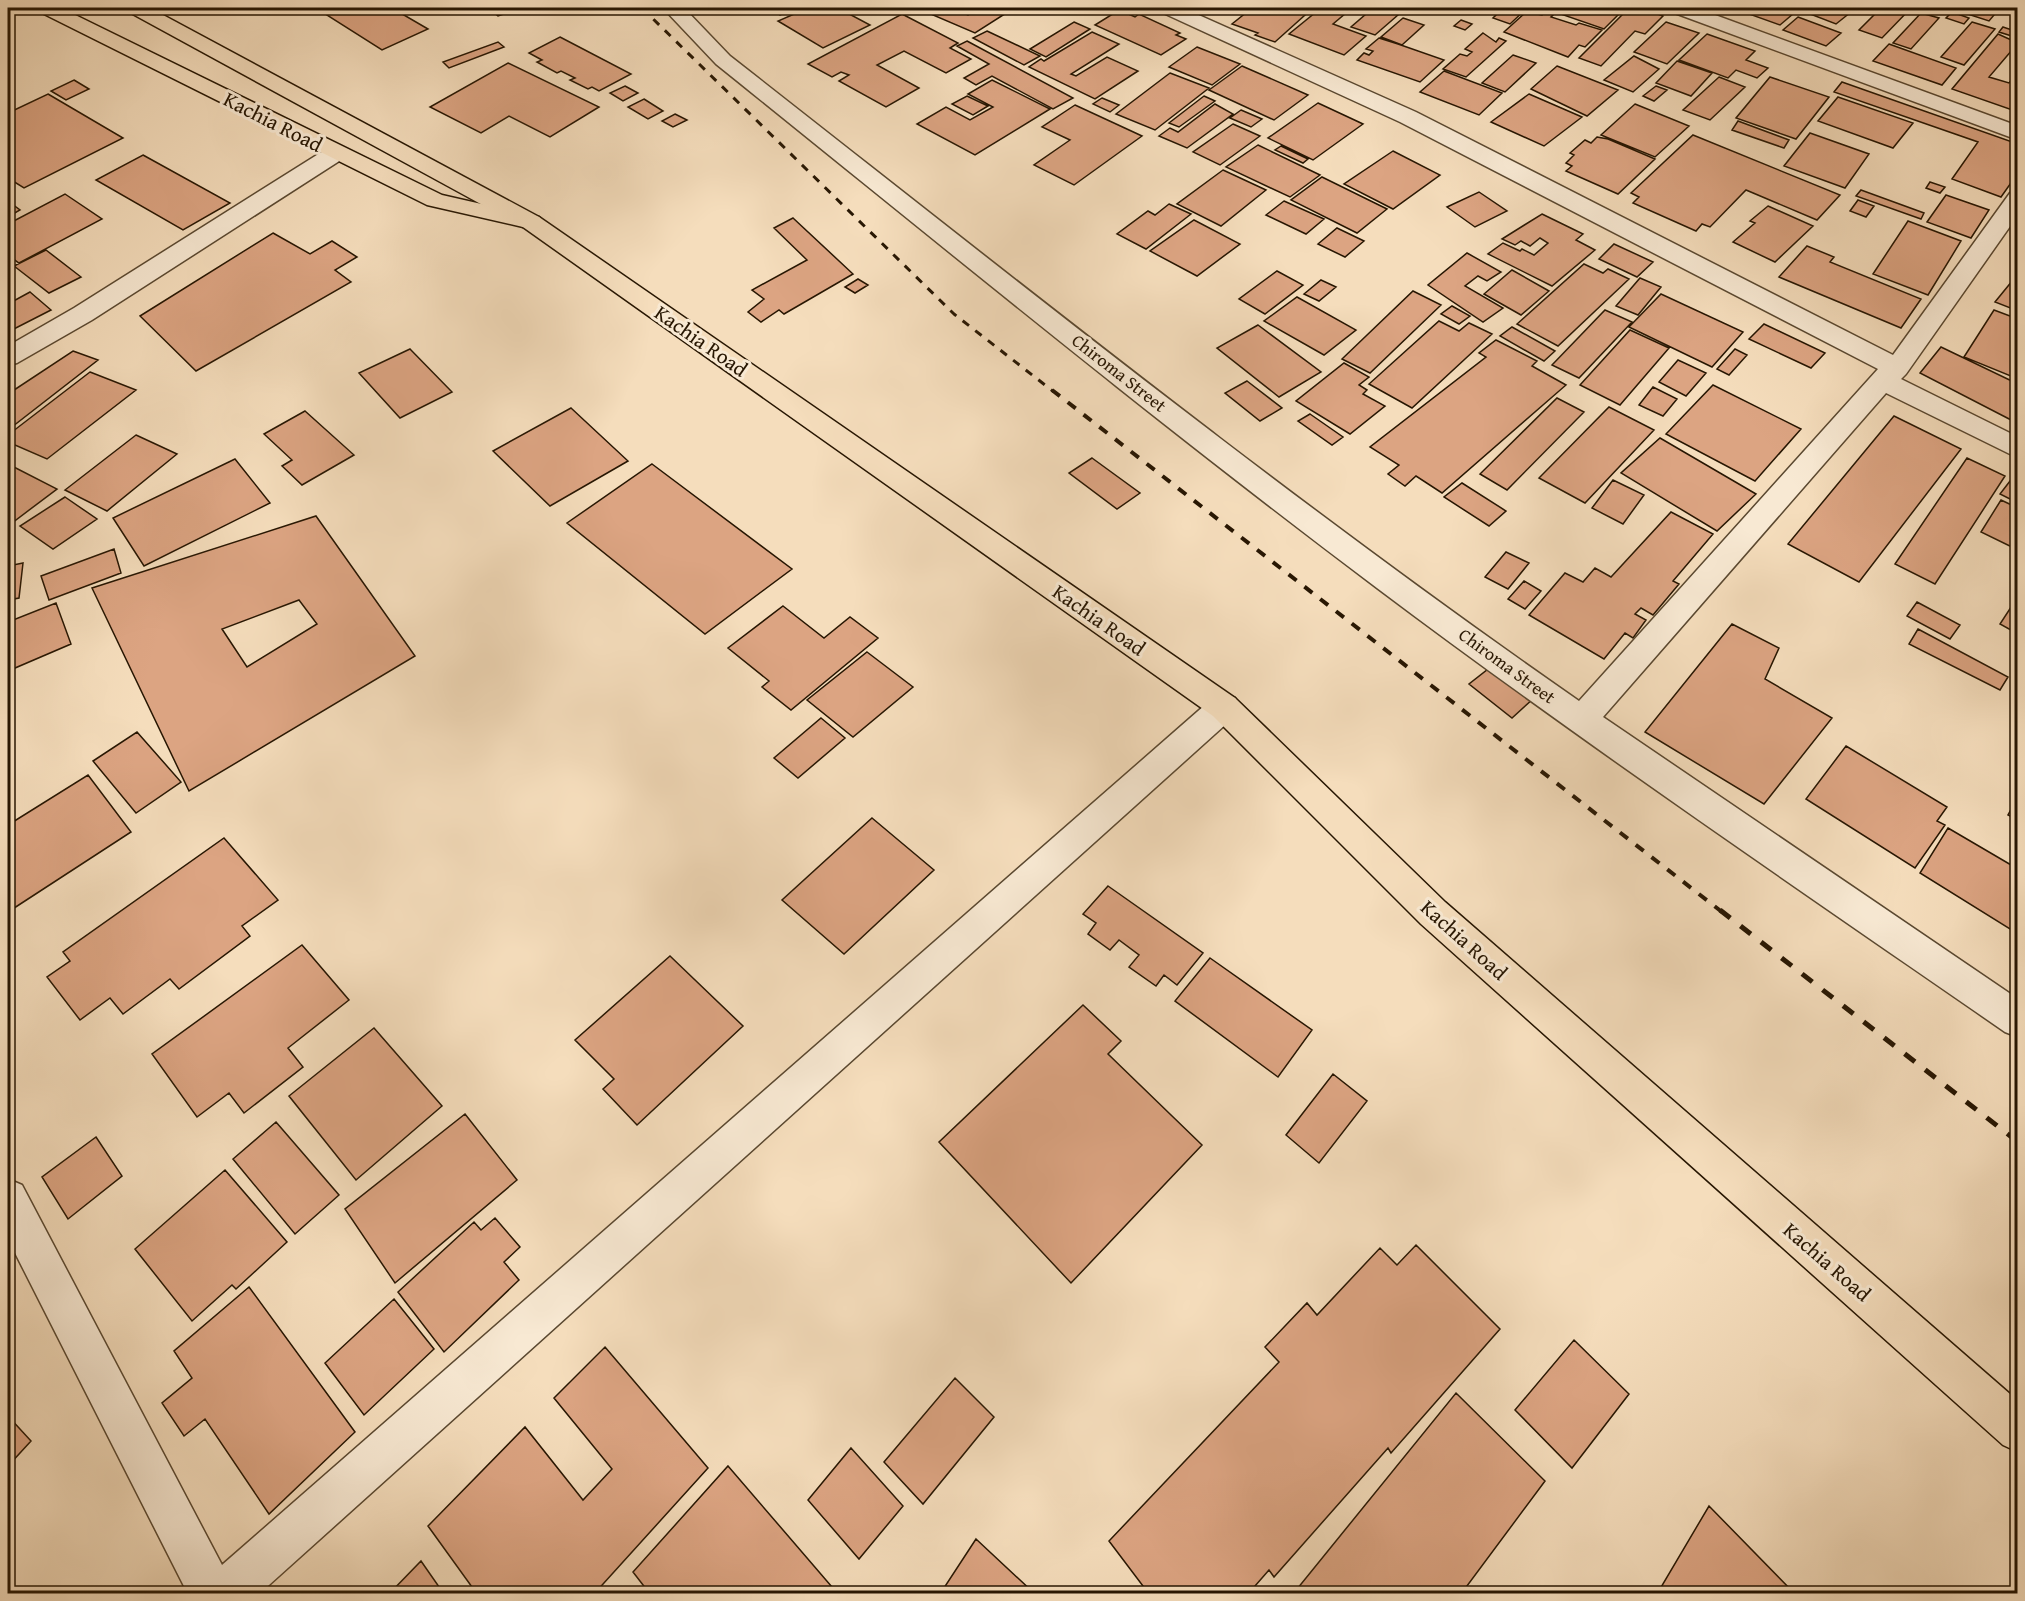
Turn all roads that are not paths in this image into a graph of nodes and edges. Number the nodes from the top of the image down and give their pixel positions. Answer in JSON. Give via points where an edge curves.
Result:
{"nodes":[{"id":1,"x":47,"y":8,"type":"edge"},
{"id":2,"x":136,"y":8,"type":"edge"},
{"id":3,"x":673,"y":8,"type":"edge"},
{"id":4,"x":1168,"y":8,"type":"edge"},
{"id":5,"x":1680,"y":8,"type":"edge"},
{"id":6,"x":2018,"y":134,"type":"edge"},
{"id":7,"x":336,"y":153,"type":"junction"},
{"id":8,"x":2018,"y":198,"type":"edge"},
{"id":9,"x":531,"y":222,"type":"junction"},
{"id":10,"x":8,"y":357,"type":"edge"},
{"id":11,"x":1890,"y":374,"type":"junction"},
{"id":12,"x":2018,"y":449,"type":"edge"},
{"id":13,"x":1224,"y":707,"type":"junction"},
{"id":14,"x":1581,"y":720,"type":"junction"},
{"id":15,"x":2018,"y":1020,"type":"edge"},
{"id":16,"x":8,"y":1199,"type":"edge"},
{"id":17,"x":2018,"y":1430,"type":"edge"},
{"id":18,"x":213,"y":1593,"type":"edge"},
{"id":19,"x":224,"y":1593,"type":"edge"}],
"edges":[{"from":1,"to":7,"type":"main road","name":"Kachia Road"},
{"from":2,"to":9,"type":"main road"},
{"from":3,"to":14,"type":"street","name":"Chiroma Street","via":[[723,60],[1200,437]]},
{"from":4,"to":11,"type":"street","via":[[1408,117]]},
{"from":5,"to":6,"type":"street"},
{"from":7,"to":9,"type":"main road","name":"Kachia Road","via":[[435,200]]},
{"from":7,"to":10,"type":"street"},
{"from":8,"to":11,"type":"street"},
{"from":9,"to":13,"type":"main road","name":"Kachia Road"},
{"from":11,"to":12,"type":"street"},
{"from":11,"to":14,"type":"street"},
{"from":13,"to":17,"type":"main road","name":"Kachia Road","via":[[1433,913]]},
{"from":13,"to":19,"type":"street"},
{"from":14,"to":15,"type":"street","name":"Chiroma Street"},
{"from":16,"to":18,"type":"street"}]}
